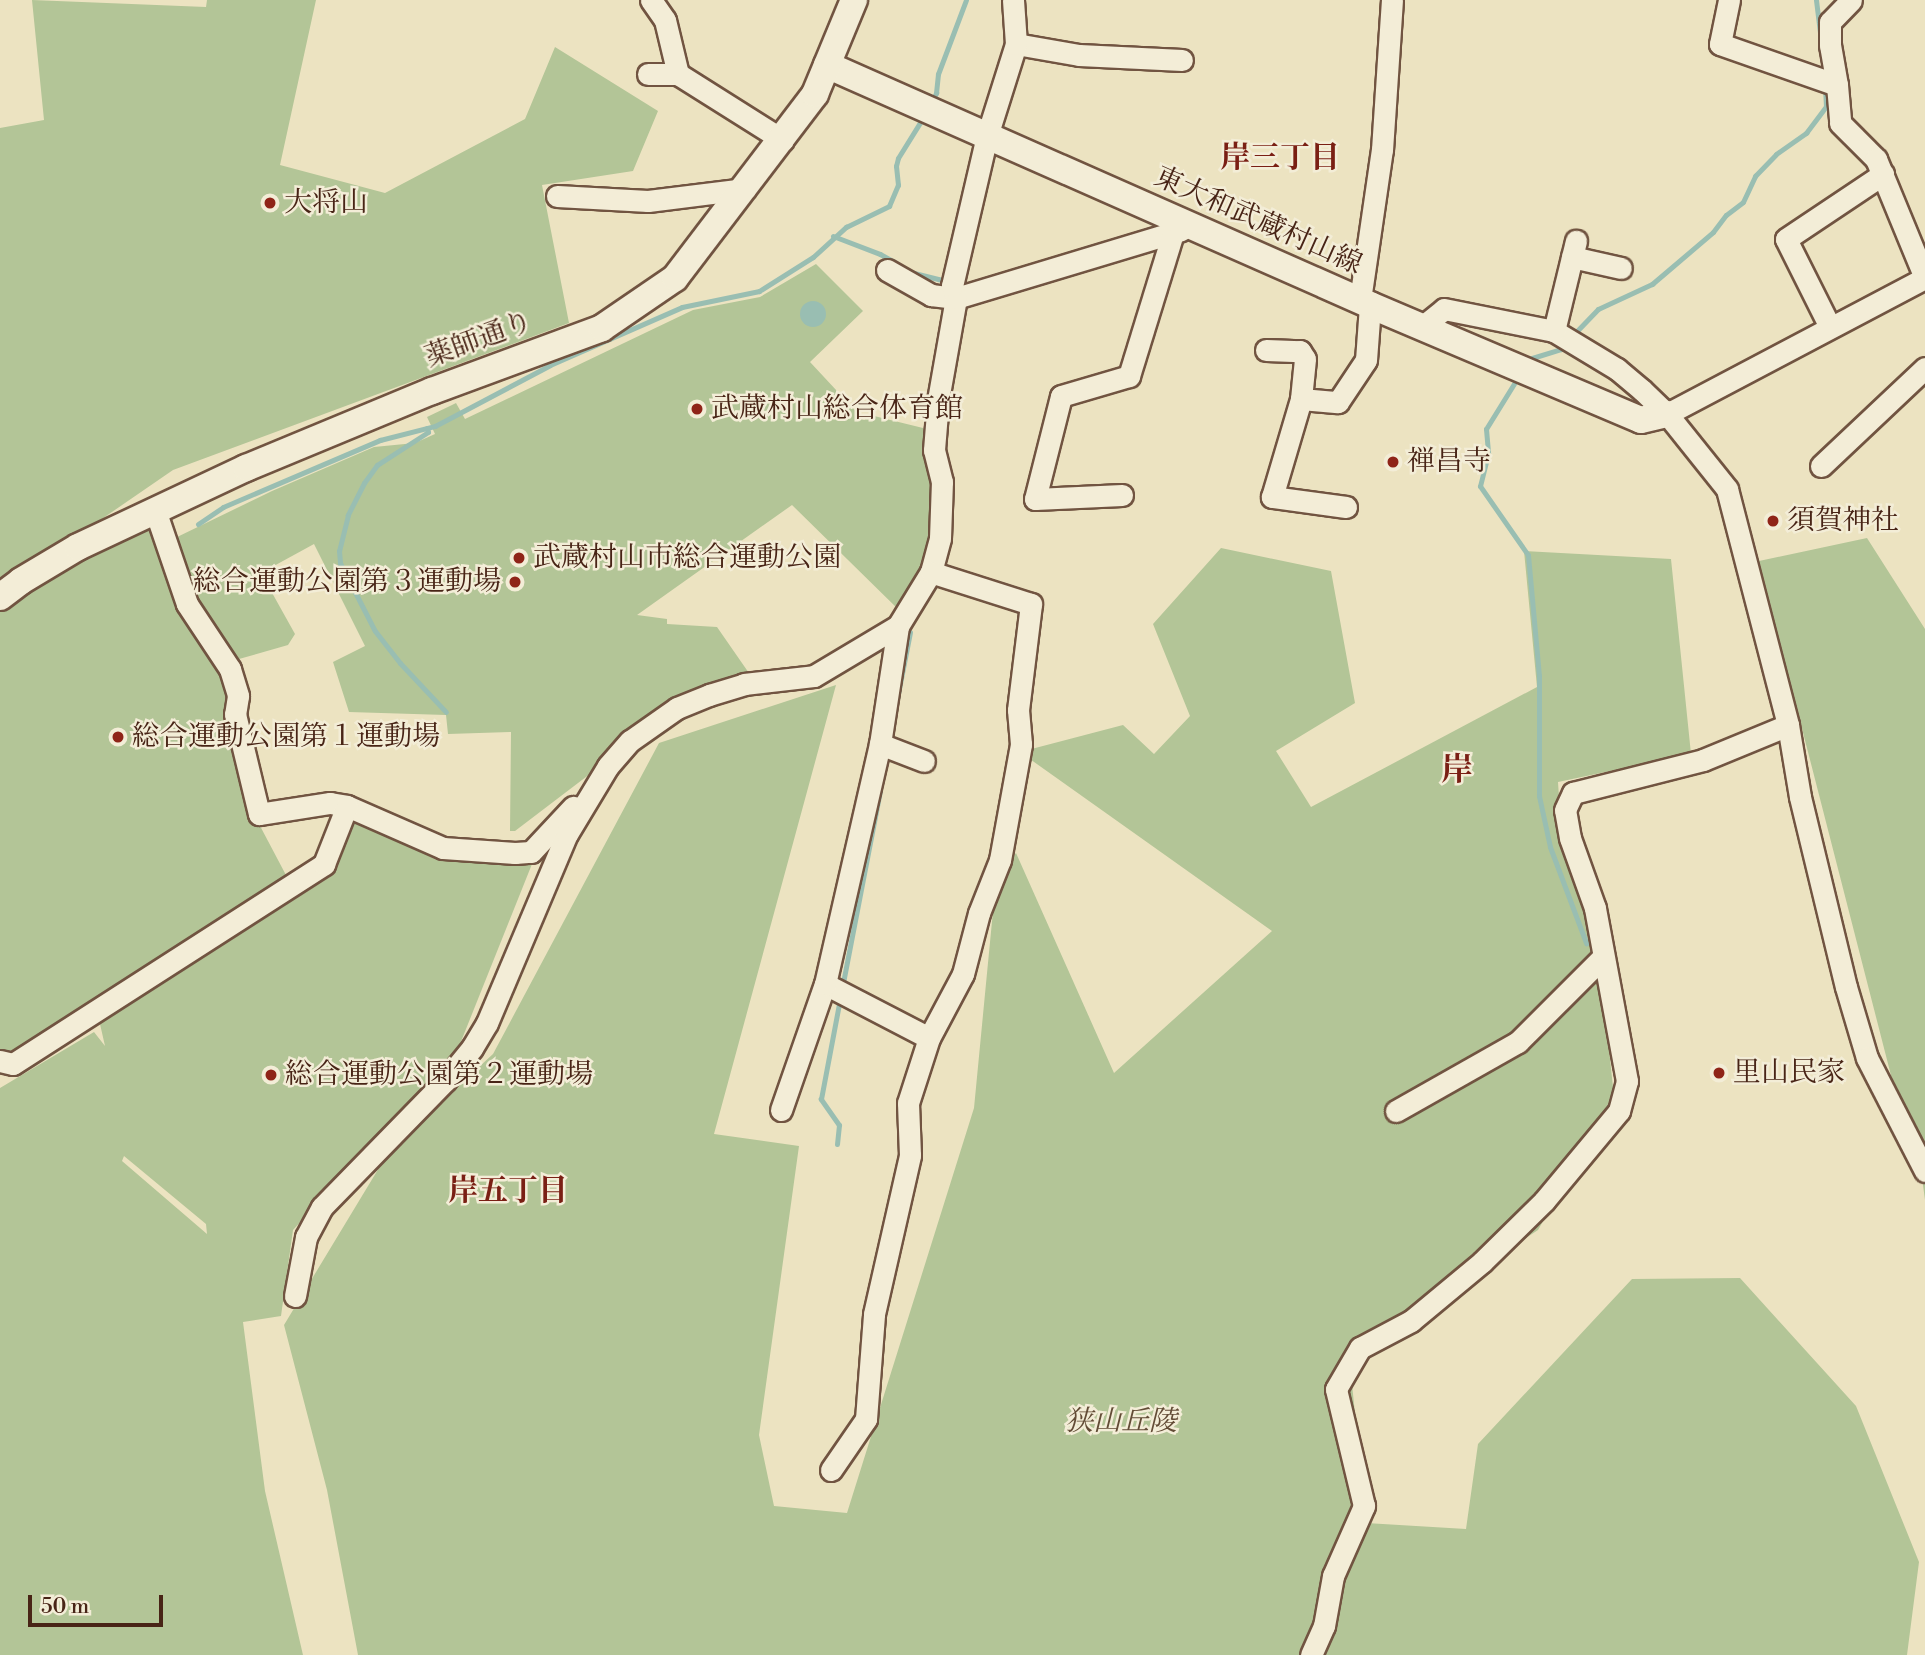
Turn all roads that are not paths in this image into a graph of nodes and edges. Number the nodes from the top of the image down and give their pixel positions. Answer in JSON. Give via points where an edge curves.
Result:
{"nodes":[{"id":1,"x":650,"y":0,"type":"edge"},
{"id":2,"x":854,"y":0,"type":"edge"},
{"id":3,"x":1013,"y":0,"type":"edge"},
{"id":4,"x":1392,"y":0,"type":"edge"},
{"id":5,"x":1729,"y":0,"type":"edge"},
{"id":6,"x":1851,"y":0,"type":"edge"},
{"id":7,"x":1016,"y":44,"type":"junction"},
{"id":8,"x":1182,"y":60,"type":"dead end"},
{"id":9,"x":827,"y":65,"type":"junction"},
{"id":10,"x":678,"y":74,"type":"junction"},
{"id":11,"x":649,"y":75,"type":"dead end"},
{"id":12,"x":1828,"y":81,"type":"junction"},
{"id":13,"x":987,"y":136,"type":"junction"},
{"id":14,"x":783,"y":140,"type":"junction"},
{"id":15,"x":1883,"y":174,"type":"junction"},
{"id":16,"x":746,"y":189,"type":"junction"},
{"id":17,"x":557,"y":196,"type":"dead end"},
{"id":18,"x":1183,"y":230,"type":"junction"},
{"id":19,"x":1621,"y":268,"type":"dead end"},
{"id":20,"x":887,"y":270,"type":"dead end"},
{"id":21,"x":1925,"y":278,"type":"edge"},
{"id":22,"x":956,"y":298,"type":"junction"},
{"id":23,"x":1365,"y":302,"type":"junction"},
{"id":24,"x":1422,"y":327,"type":"junction"},
{"id":25,"x":1830,"y":327,"type":"junction"},
{"id":26,"x":1564,"y":338,"type":"junction"},
{"id":27,"x":1266,"y":350,"type":"dead end"},
{"id":28,"x":1925,"y":368,"type":"edge"},
{"id":29,"x":1301,"y":399,"type":"junction"},
{"id":30,"x":1667,"y":414,"type":"junction"},
{"id":31,"x":1821,"y":466,"type":"dead end"},
{"id":32,"x":1122,"y":495,"type":"dead end"},
{"id":33,"x":1346,"y":507,"type":"dead end"},
{"id":34,"x":155,"y":510,"type":"junction"},
{"id":35,"x":931,"y":572,"type":"junction"},
{"id":36,"x":0,"y":597,"type":"edge"},
{"id":37,"x":898,"y":626,"type":"junction"},
{"id":38,"x":1788,"y":725,"type":"junction"},
{"id":39,"x":886,"y":746,"type":"junction"},
{"id":40,"x":924,"y":761,"type":"dead end"},
{"id":41,"x":601,"y":777,"type":"junction"},
{"id":42,"x":347,"y":806,"type":"junction"},
{"id":43,"x":1603,"y":957,"type":"junction"},
{"id":44,"x":825,"y":984,"type":"junction"},
{"id":45,"x":929,"y":1038,"type":"junction"},
{"id":46,"x":0,"y":1061,"type":"edge"},
{"id":47,"x":781,"y":1110,"type":"dead end"},
{"id":48,"x":1396,"y":1111,"type":"dead end"},
{"id":49,"x":1919,"y":1139,"type":"edge"},
{"id":50,"x":1925,"y":1171,"type":"edge"},
{"id":51,"x":295,"y":1296,"type":"dead end"},
{"id":52,"x":831,"y":1471,"type":"dead end"},
{"id":53,"x":1311,"y":1655,"type":"edge"}],
"edges":[{"from":1,"to":10,"type":"street","via":[[665,20]]},
{"from":2,"to":9,"type":"street","name":"薬師通り"},
{"from":3,"to":7,"type":"street"},
{"from":4,"to":23,"type":"street"},
{"from":5,"to":12,"type":"street","via":[[1720,44]]},
{"from":6,"to":12,"type":"street","via":[[1830,22]]},
{"from":7,"to":8,"type":"street","via":[[1079,55]]},
{"from":7,"to":13,"type":"street"},
{"from":9,"to":13,"type":"street","name":"東大和武蔵村山線"},
{"from":9,"to":14,"type":"street","name":"薬師通り","via":[[815,94]]},
{"from":10,"to":11,"type":"street"},
{"from":10,"to":14,"type":"street"},
{"from":12,"to":15,"type":"street","via":[[1840,123],[1876,159]]},
{"from":13,"to":18,"type":"street","name":"東大和武蔵村山線"},
{"from":13,"to":22,"type":"street","via":[[953,286]]},
{"from":14,"to":16,"type":"street","name":"薬師通り"},
{"from":15,"to":21,"type":"street"},
{"from":15,"to":25,"type":"street","via":[[1786,239]]},
{"from":16,"to":17,"type":"street","via":[[648,201]]},
{"from":16,"to":34,"type":"street","name":"薬師通り","via":[[675,278],[602,328],[432,391]]},
{"from":18,"to":22,"type":"street"},
{"from":18,"to":23,"type":"street","name":"東大和武蔵村山線"},
{"from":18,"to":32,"type":"street","via":[[1129,376],[1061,396],[1035,499]]},
{"from":19,"to":26,"type":"street","via":[[1574,249]]},
{"from":20,"to":22,"type":"street","via":[[931,295]]},
{"from":21,"to":25,"type":"street"},
{"from":22,"to":35,"type":"street","via":[[938,400],[934,450],[942,482],[940,538]]},
{"from":23,"to":24,"type":"street","name":"東大和武蔵村山線"},
{"from":23,"to":29,"type":"street","via":[[1366,360],[1338,402]]},
{"from":24,"to":26,"type":"street","via":[[1444,309]]},
{"from":24,"to":30,"type":"street","name":"東大和武蔵村山線","via":[[1641,420]]},
{"from":25,"to":30,"type":"street"},
{"from":26,"to":30,"type":"street","via":[[1617,369]]},
{"from":27,"to":29,"type":"street","via":[[1300,351],[1305,359]]},
{"from":28,"to":31,"type":"street"},
{"from":29,"to":33,"type":"street","via":[[1272,497]]},
{"from":30,"to":38,"type":"street","via":[[1727,489]]},
{"from":34,"to":36,"type":"street","name":"薬師通り","via":[[78,547]]},
{"from":34,"to":42,"type":"street","via":[[187,604],[230,669],[238,696],[235,714],[259,814],[330,803]]},
{"from":35,"to":37,"type":"street"},
{"from":35,"to":45,"type":"street","via":[[1031,604],[1018,710],[1021,744],[1000,860],[979,913],[963,974]]},
{"from":37,"to":39,"type":"street"},
{"from":37,"to":41,"type":"street","via":[[814,676],[744,684],[677,708],[630,741]]},
{"from":38,"to":43,"type":"street","via":[[1703,760],[1573,793],[1565,810],[1570,838],[1595,908]]},
{"from":38,"to":49,"type":"street","via":[[1813,854],[1867,1058]]},
{"from":39,"to":40,"type":"street"},
{"from":39,"to":44,"type":"street"},
{"from":41,"to":42,"type":"street","via":[[531,852],[443,848]]},
{"from":41,"to":51,"type":"street","via":[[546,877],[487,1023],[445,1081],[322,1207],[306,1237]]},
{"from":42,"to":46,"type":"street","via":[[324,864],[13,1064]]},
{"from":43,"to":48,"type":"street","via":[[1518,1042]]},
{"from":43,"to":53,"type":"street","via":[[1627,1081],[1619,1111],[1545,1200],[1482,1262],[1411,1321],[1360,1348],[1336,1389],[1364,1506],[1334,1576],[1324,1626]]},
{"from":44,"to":45,"type":"street"},
{"from":44,"to":47,"type":"street"},
{"from":45,"to":52,"type":"street","via":[[908,1103],[910,1155],[874,1314],[866,1419]]},
{"from":49,"to":50,"type":"street"}]}
